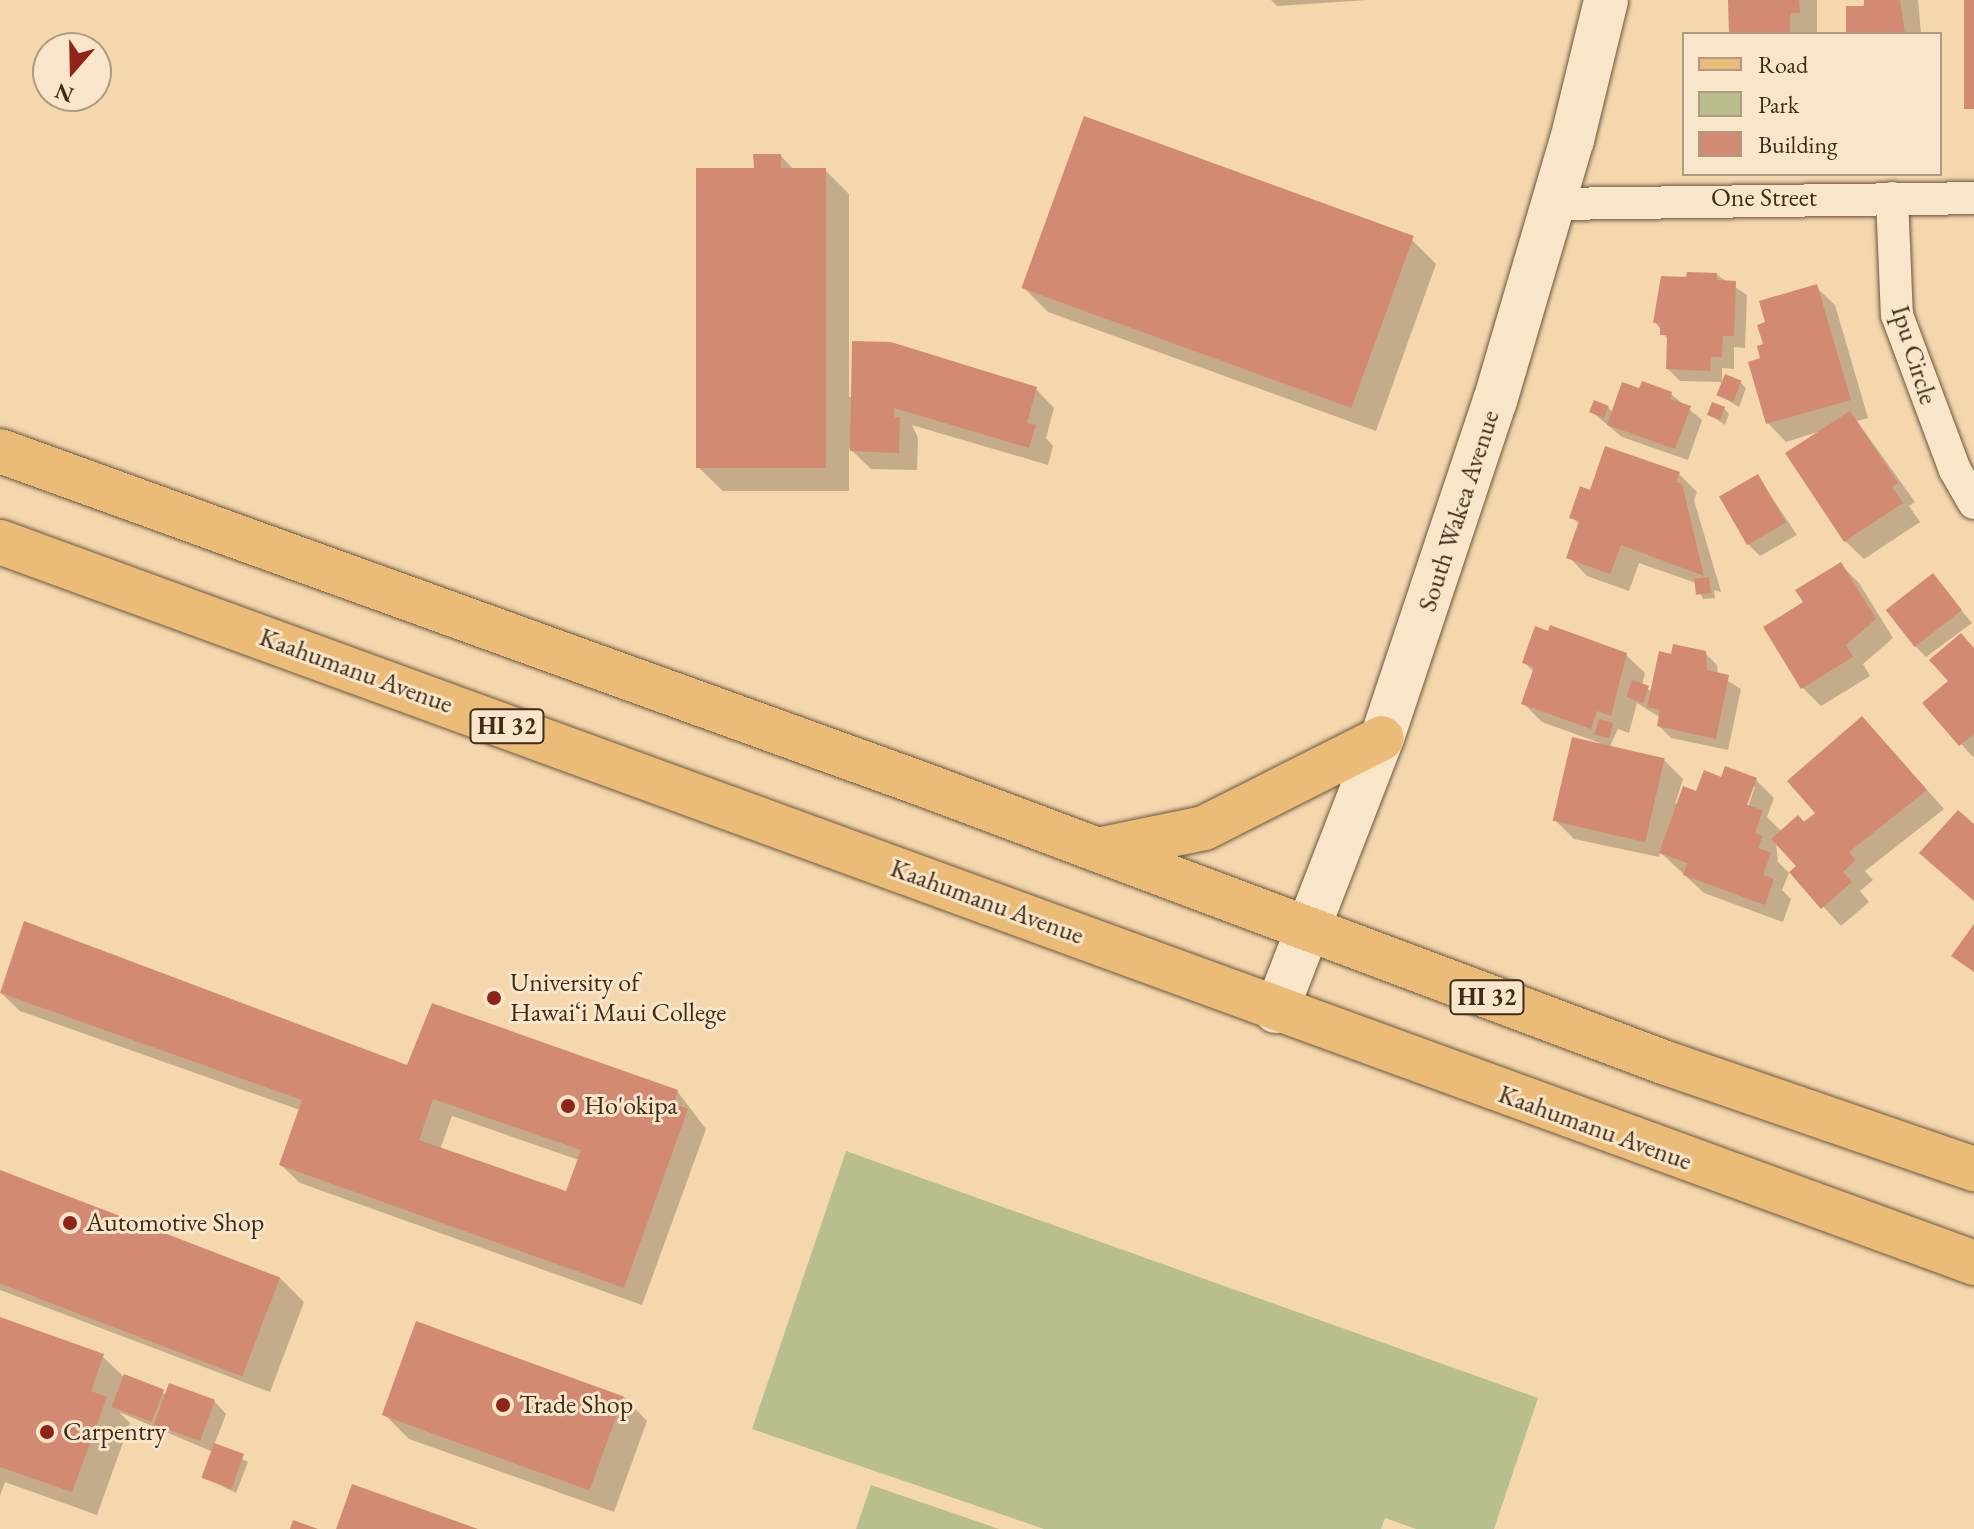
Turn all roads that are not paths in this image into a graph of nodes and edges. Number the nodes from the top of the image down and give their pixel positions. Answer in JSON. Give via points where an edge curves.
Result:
{"nodes":[{"id":1,"x":1606,"y":0,"type":"edge"},
{"id":2,"x":1892,"y":198,"type":"junction"},
{"id":3,"x":1974,"y":198,"type":"edge"},
{"id":4,"x":1554,"y":204,"type":"junction"},
{"id":5,"x":0,"y":451,"type":"edge"},
{"id":6,"x":1974,"y":503,"type":"edge"},
{"id":7,"x":0,"y":542,"type":"edge"},
{"id":8,"x":1382,"y":738,"type":"junction"},
{"id":9,"x":1097,"y":850,"type":"junction"},
{"id":10,"x":1308,"y":928,"type":"junction"},
{"id":11,"x":1276,"y":1011,"type":"junction"},
{"id":12,"x":1974,"y":1169,"type":"edge"},
{"id":13,"x":1974,"y":1263,"type":"edge"}],
"edges":[{"from":1,"to":4,"type":"street","name":"South Wakea Avenue"},
{"from":2,"to":3,"type":"street","name":"One Street"},
{"from":2,"to":4,"type":"street","name":"One Street"},
{"from":2,"to":6,"type":"street","name":"Ipu Circle","via":[[1897,315],[1955,470]]},
{"from":4,"to":8,"type":"street","name":"South Wakea Avenue","via":[[1495,401]]},
{"from":5,"to":9,"type":"main road","number":"HI 32"},
{"from":7,"to":11,"type":"main road","name":"Kaahumanu Avenue","number":"HI 32"},
{"from":8,"to":9,"type":"main road","via":[[1204,828]]},
{"from":8,"to":10,"type":"street","name":"South Wakea Avenue"},
{"from":9,"to":10,"type":"main road","number":"HI 32"},
{"from":10,"to":11,"type":"street","name":"South Wakea Avenue"},
{"from":10,"to":12,"type":"main road","number":"HI 32","via":[[1666,1063]]},
{"from":11,"to":13,"type":"main road","name":"Kaahumanu Avenue","number":"HI 32"}]}
